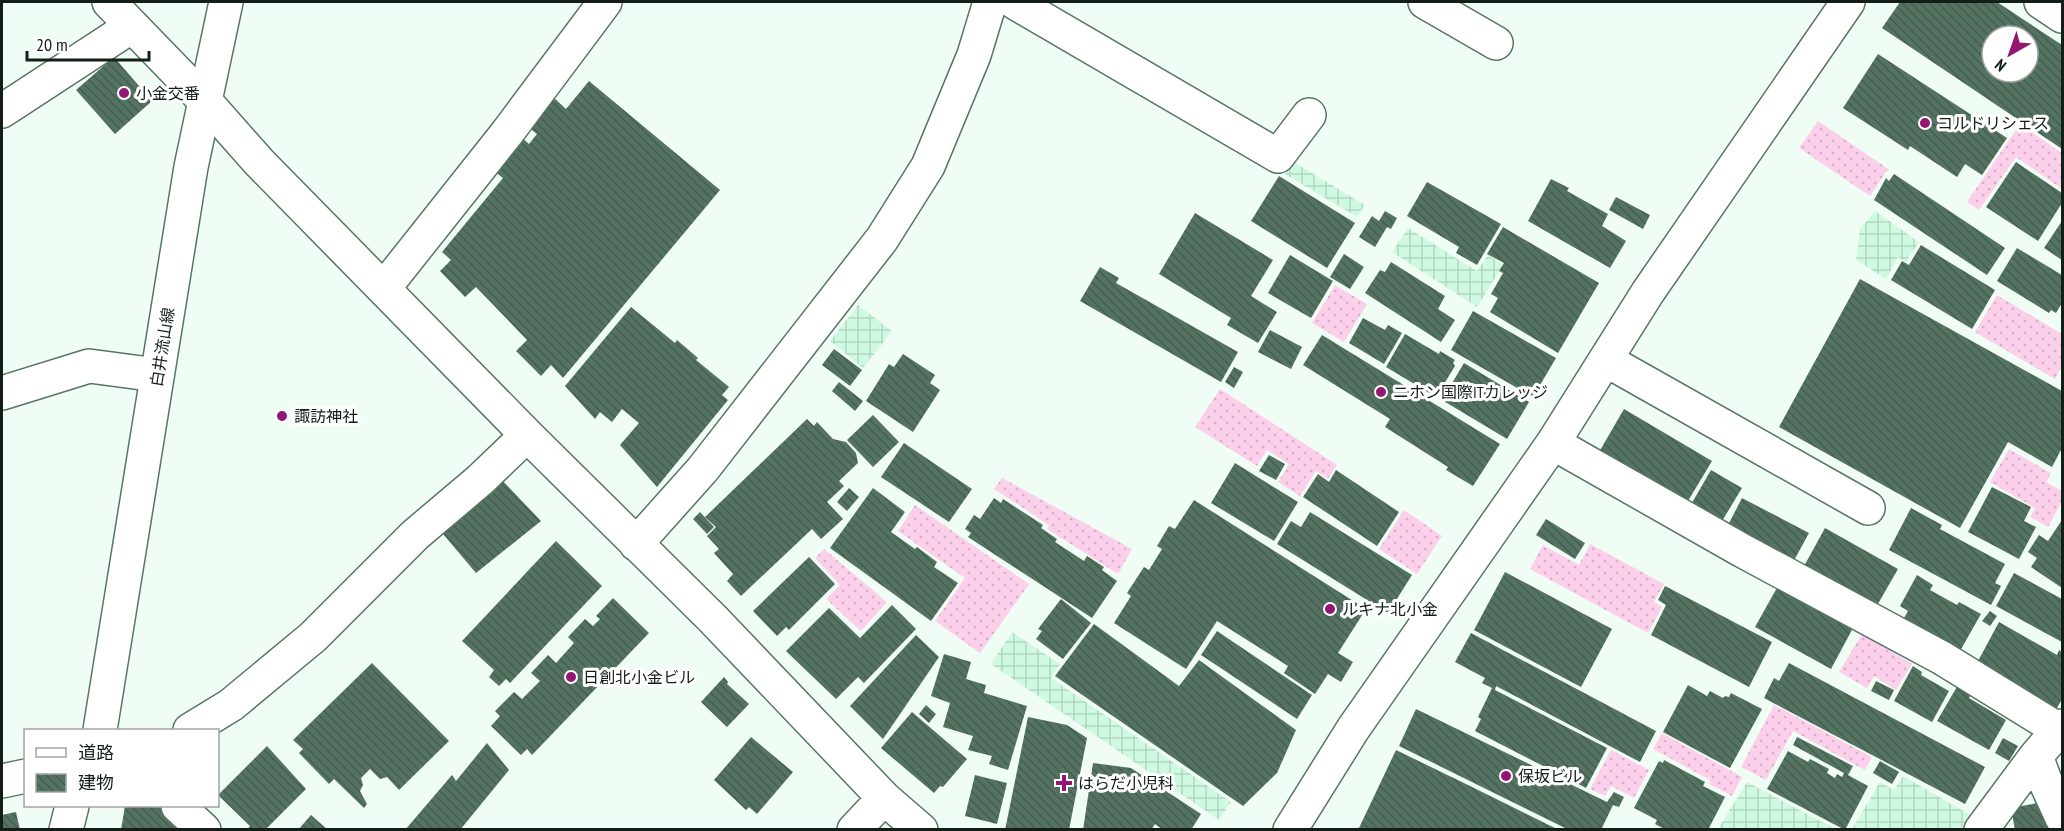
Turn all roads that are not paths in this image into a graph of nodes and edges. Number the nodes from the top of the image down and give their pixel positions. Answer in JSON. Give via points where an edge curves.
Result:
{"nodes":[{"id":1,"x":109,"y":2,"type":"edge"},
{"id":2,"x":226,"y":2,"type":"edge"},
{"id":3,"x":605,"y":2,"type":"edge"},
{"id":4,"x":990,"y":2,"type":"edge"},
{"id":5,"x":1014,"y":2,"type":"edge"},
{"id":6,"x":1425,"y":2,"type":"edge"},
{"id":7,"x":1848,"y":2,"type":"edge"},
{"id":8,"x":2041,"y":2,"type":"edge"},
{"id":9,"x":2062,"y":16,"type":"edge"},
{"id":10,"x":132,"y":26,"type":"junction"},
{"id":11,"x":1496,"y":43,"type":"dead end"},
{"id":12,"x":205,"y":101,"type":"junction"},
{"id":13,"x":2,"y":111,"type":"edge"},
{"id":14,"x":1309,"y":115,"type":"dead end"},
{"id":15,"x":384,"y":288,"type":"junction"},
{"id":16,"x":1606,"y":360,"type":"junction"},
{"id":17,"x":157,"y":375,"type":"junction"},
{"id":18,"x":2,"y":393,"type":"edge"},
{"id":19,"x":527,"y":435,"type":"junction"},
{"id":20,"x":1552,"y":443,"type":"junction"},
{"id":21,"x":1869,"y":508,"type":"dead end"},
{"id":22,"x":636,"y":544,"type":"junction"},
{"id":23,"x":2061,"y":728,"type":"edge"},
{"id":24,"x":100,"y":729,"type":"edge"},
{"id":25,"x":192,"y":729,"type":"edge"},
{"id":26,"x":2036,"y":756,"type":"junction"},
{"id":27,"x":24,"y":776,"type":"edge"},
{"id":28,"x":2,"y":781,"type":"edge"},
{"id":29,"x":884,"y":798,"type":"junction"},
{"id":30,"x":72,"y":807,"type":"edge"},
{"id":31,"x":179,"y":807,"type":"edge"},
{"id":32,"x":2062,"y":818,"type":"edge"},
{"id":33,"x":66,"y":830,"type":"edge"},
{"id":34,"x":204,"y":830,"type":"edge"},
{"id":35,"x":854,"y":830,"type":"edge"},
{"id":36,"x":921,"y":830,"type":"edge"},
{"id":37,"x":1290,"y":830,"type":"edge"},
{"id":38,"x":1981,"y":830,"type":"edge"}],
"edges":[{"from":1,"to":10,"type":"street"},
{"from":2,"to":12,"type":"street","name":"白井流山線"},
{"from":3,"to":15,"type":"street"},
{"from":4,"to":22,"type":"street","via":[[974,55],[928,166],[882,239],[703,469]]},
{"from":5,"to":14,"type":"street","via":[[1278,156]]},
{"from":6,"to":11,"type":"street"},
{"from":7,"to":16,"type":"street","via":[[1648,292]]},
{"from":8,"to":9,"type":"street"},
{"from":10,"to":12,"type":"street"},
{"from":10,"to":13,"type":"street"},
{"from":12,"to":15,"type":"street","via":[[259,162]]},
{"from":12,"to":17,"type":"street","name":"白井流山線"},
{"from":15,"to":19,"type":"street"},
{"from":16,"to":20,"type":"street"},
{"from":16,"to":21,"type":"street"},
{"from":17,"to":18,"type":"street","via":[[89,366]]},
{"from":17,"to":24,"type":"street","name":"白井流山線"},
{"from":19,"to":22,"type":"street"},
{"from":19,"to":25,"type":"street","via":[[415,535],[314,637],[231,705]]},
{"from":20,"to":23,"type":"street"},
{"from":20,"to":37,"type":"street","via":[[1353,729]]},
{"from":22,"to":29,"type":"street"},
{"from":23,"to":26,"type":"street"},
{"from":26,"to":32,"type":"street"},
{"from":26,"to":38,"type":"street"},
{"from":27,"to":28,"type":"street"},
{"from":29,"to":35,"type":"street"},
{"from":29,"to":36,"type":"street"},
{"from":30,"to":33,"type":"street"},
{"from":31,"to":34,"type":"street"}]}
